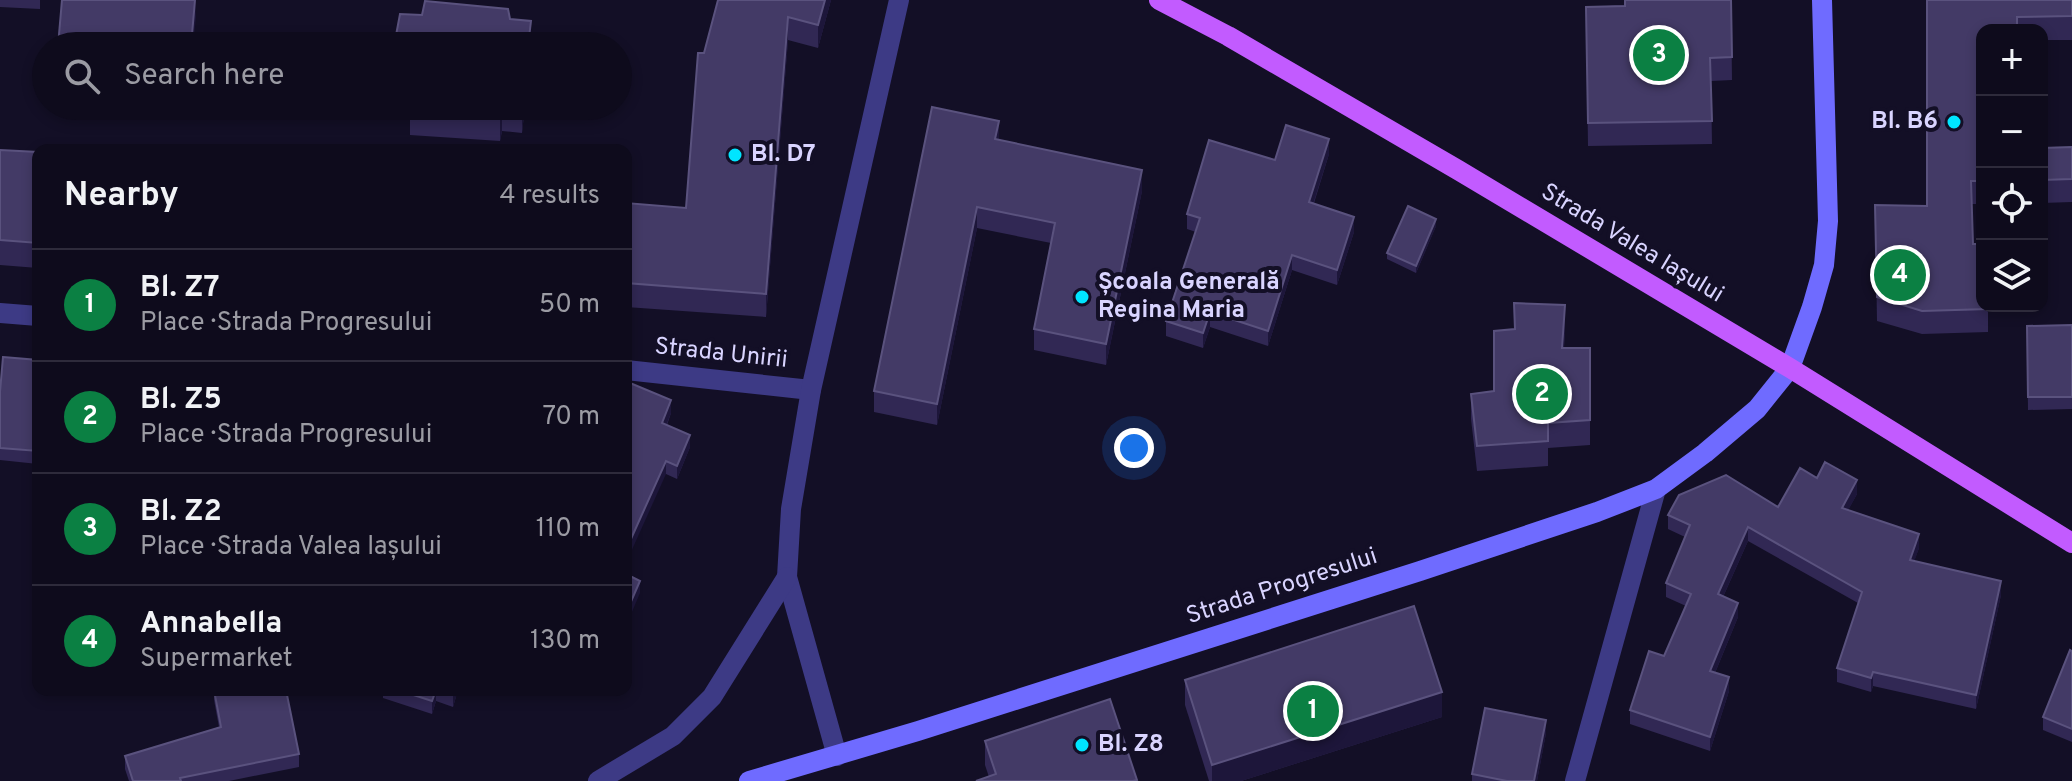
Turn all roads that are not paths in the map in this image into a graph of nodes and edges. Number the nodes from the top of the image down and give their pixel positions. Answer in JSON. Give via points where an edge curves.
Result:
{"nodes":[{"id":1,"x":899,"y":0,"type":"edge"},
{"id":2,"x":1159,"y":0,"type":"edge"},
{"id":3,"x":1822,"y":0,"type":"edge"},
{"id":4,"x":0,"y":313,"type":"edge"},
{"id":5,"x":32,"y":316,"type":"edge"},
{"id":6,"x":1790,"y":368,"type":"junction"},
{"id":7,"x":632,"y":371,"type":"edge"},
{"id":8,"x":811,"y":390,"type":"junction"},
{"id":9,"x":1656,"y":489,"type":"junction"},
{"id":10,"x":2072,"y":543,"type":"edge"},
{"id":11,"x":787,"y":577,"type":"junction"},
{"id":12,"x":837,"y":756,"type":"junction"},
{"id":13,"x":598,"y":781,"type":"edge"},
{"id":14,"x":749,"y":781,"type":"edge"},
{"id":15,"x":1575,"y":781,"type":"edge"}],
"edges":[{"from":1,"to":8,"type":"street"},
{"from":2,"to":6,"type":"main road","name":"Strada Valea Iașului"},
{"from":3,"to":6,"type":"street","name":"Strada Progresului","via":[[1828,221],[1824,265]]},
{"from":4,"to":5,"type":"street"},
{"from":6,"to":9,"type":"street","name":"Strada Progresului","via":[[1757,409]]},
{"from":6,"to":10,"type":"main road","name":"Strada Valea Iașului"},
{"from":7,"to":8,"type":"street","name":"Strada Unirii"},
{"from":8,"to":11,"type":"street","via":[[791,509]]},
{"from":9,"to":12,"type":"street","name":"Strada Progresului","via":[[1404,576]]},
{"from":9,"to":15,"type":"street"},
{"from":11,"to":12,"type":"street"},
{"from":11,"to":13,"type":"street","via":[[712,697],[673,736]]},
{"from":12,"to":14,"type":"street","name":"Strada Progresului"}]}
